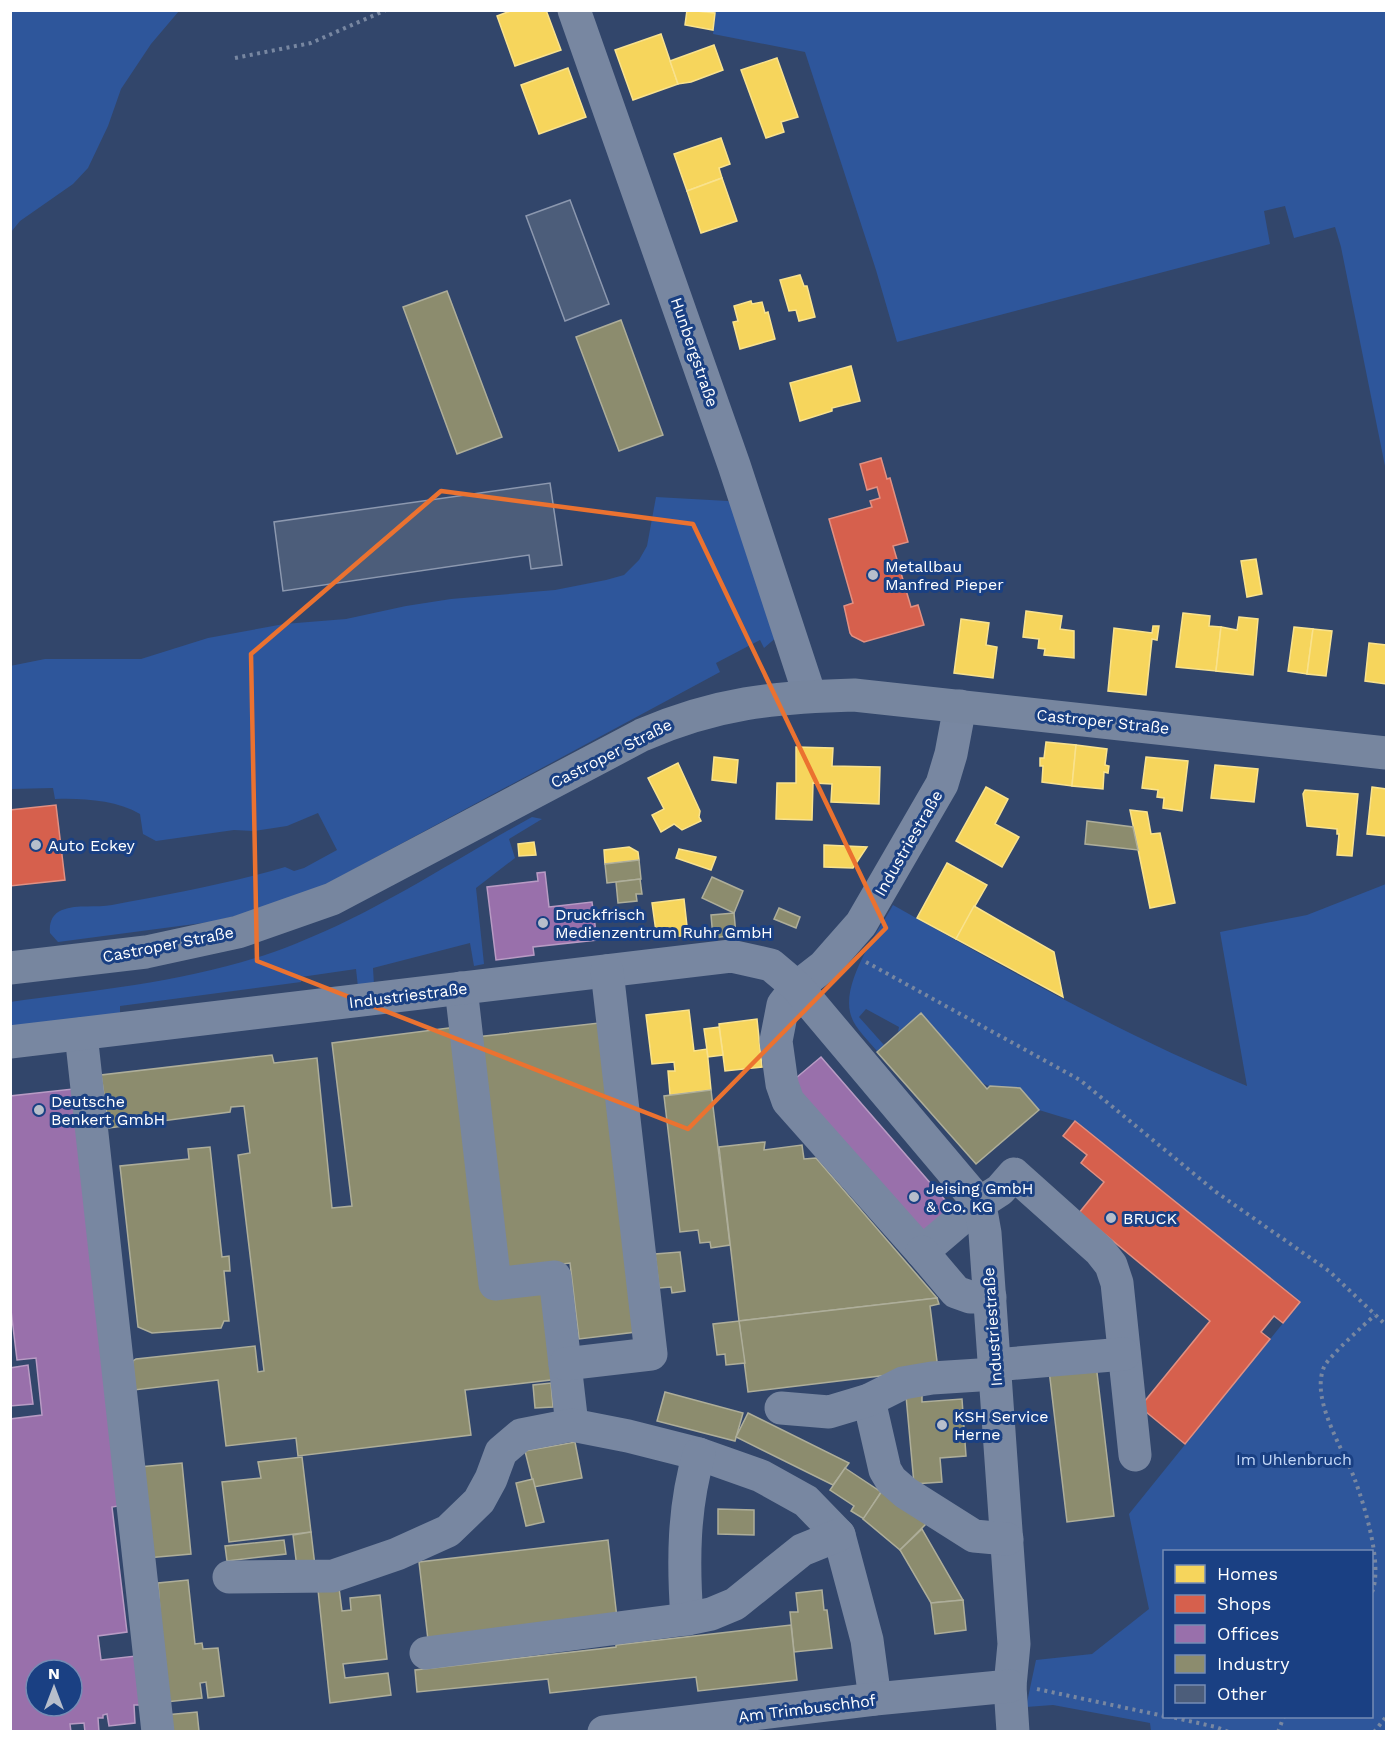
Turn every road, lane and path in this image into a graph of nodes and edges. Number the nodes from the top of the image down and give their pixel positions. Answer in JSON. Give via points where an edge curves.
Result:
{"nodes":[{"id":1,"x":386,"y":10,"type":"edge"},
{"id":2,"x":574,"y":10,"type":"edge"},
{"id":3,"x":235,"y":58,"type":"dead end"},
{"id":4,"x":810,"y":696,"type":"junction"},
{"id":5,"x":960,"y":706,"type":"junction"},
{"id":6,"x":1386,"y":753,"type":"edge"},
{"id":7,"x":841,"y":949,"type":"junction"},
{"id":8,"x":10,"y":968,"type":"edge"},
{"id":9,"x":607,"y":971,"type":"junction"},
{"id":10,"x":797,"y":987,"type":"junction"},
{"id":11,"x":461,"y":988,"type":"junction"},
{"id":12,"x":81,"y":1034,"type":"junction"},
{"id":13,"x":10,"y":1042,"type":"edge"},
{"id":14,"x":977,"y":1205,"type":"junction"},
{"id":15,"x":922,"y":1252,"type":"junction"},
{"id":16,"x":990,"y":1297,"type":"junction"},
{"id":17,"x":1375,"y":1315,"type":"junction"},
{"id":18,"x":1386,"y":1325,"type":"edge"},
{"id":19,"x":1124,"y":1354,"type":"junction"},
{"id":20,"x":565,"y":1364,"type":"junction"},
{"id":21,"x":994,"y":1369,"type":"junction"},
{"id":22,"x":869,"y":1400,"type":"junction"},
{"id":23,"x":781,"y":1408,"type":"dead end"},
{"id":24,"x":572,"y":1425,"type":"junction"},
{"id":25,"x":699,"y":1454,"type":"junction"},
{"id":26,"x":1134,"y":1455,"type":"dead end"},
{"id":27,"x":839,"y":1535,"type":"junction"},
{"id":28,"x":1007,"y":1539,"type":"junction"},
{"id":29,"x":229,"y":1577,"type":"dead end"},
{"id":30,"x":1373,"y":1588,"type":"edge"},
{"id":31,"x":687,"y":1619,"type":"junction"},
{"id":32,"x":426,"y":1653,"type":"dead end"},
{"id":33,"x":1010,"y":1686,"type":"junction"},
{"id":34,"x":875,"y":1699,"type":"junction"},
{"id":35,"x":1163,"y":1715,"type":"edge"},
{"id":36,"x":1386,"y":1717,"type":"edge"},
{"id":37,"x":1174,"y":1718,"type":"edge"},
{"id":38,"x":158,"y":1731,"type":"edge"},
{"id":39,"x":604,"y":1731,"type":"edge"},
{"id":40,"x":1013,"y":1731,"type":"edge"},
{"id":41,"x":1229,"y":1731,"type":"edge"},
{"id":42,"x":1374,"y":1731,"type":"edge"}],
"edges":[{"from":1,"to":3,"type":"path","via":[[311,43]]},
{"from":2,"to":4,"type":"street","name":"Hunbergstraße","via":[[734,465]]},
{"from":4,"to":5,"type":"main road","name":"Castroper Straße","via":[[854,695]]},
{"from":4,"to":8,"type":"main road","name":"Castroper Straße","via":[[748,702],[673,722],[332,899],[237,932],[146,952]]},
{"from":5,"to":6,"type":"main road","name":"Castroper Straße"},
{"from":5,"to":7,"type":"street","name":"Industriestraße","via":[[942,784],[861,924]]},
{"from":7,"to":10,"type":"street","name":"Industriestraße"},
{"from":7,"to":17,"type":"path","via":[[1080,1080],[1216,1192],[1329,1271]]},
{"from":9,"to":10,"type":"street","name":"Industriestraße","via":[[731,956],[771,965]]},
{"from":9,"to":11,"type":"street","name":"Industriestraße"},
{"from":9,"to":20,"type":"street","via":[[651,1354]]},
{"from":10,"to":14,"type":"street","name":"Industriestraße"},
{"from":10,"to":15,"type":"street","via":[[783,1005],[776,1041],[788,1101]]},
{"from":11,"to":12,"type":"street","name":"Industriestraße"},
{"from":11,"to":20,"type":"street","via":[[495,1284],[555,1276]]},
{"from":12,"to":13,"type":"street","name":"Industriestraße"},
{"from":12,"to":38,"type":"street"},
{"from":14,"to":15,"type":"street"},
{"from":14,"to":16,"type":"street","name":"Industriestraße","via":[[985,1233]]},
{"from":14,"to":19,"type":"street","via":[[1000,1190],[1014,1174],[1100,1251],[1111,1265],[1117,1283]]},
{"from":15,"to":16,"type":"street","via":[[956,1292]]},
{"from":16,"to":21,"type":"street","name":"Industriestraße"},
{"from":17,"to":18,"type":"path"},
{"from":17,"to":30,"type":"path","via":[[1324,1367],[1321,1384],[1322,1402],[1356,1481],[1375,1549]]},
{"from":19,"to":21,"type":"street"},
{"from":19,"to":26,"type":"street"},
{"from":20,"to":24,"type":"street"},
{"from":21,"to":22,"type":"street","via":[[903,1383]]},
{"from":21,"to":28,"type":"street","name":"Industriestraße"},
{"from":22,"to":23,"type":"street","via":[[829,1412]]},
{"from":22,"to":28,"type":"street","via":[[885,1470],[891,1480],[974,1536]]},
{"from":24,"to":25,"type":"street"},
{"from":24,"to":29,"type":"street","via":[[521,1435],[501,1452],[479,1501],[447,1531],[396,1554],[333,1576]]},
{"from":25,"to":27,"type":"street","via":[[761,1476],[806,1502]]},
{"from":25,"to":31,"type":"street","via":[[684,1538]]},
{"from":27,"to":31,"type":"street","via":[[802,1550],[735,1604]]},
{"from":27,"to":34,"type":"street","via":[[867,1640]]},
{"from":28,"to":33,"type":"street","name":"Industriestraße","via":[[1014,1644]]},
{"from":31,"to":32,"type":"street"},
{"from":33,"to":34,"type":"street","name":"Am Trimbuschhof"},
{"from":33,"to":35,"type":"path"},
{"from":33,"to":40,"type":"street","name":"Industriestraße"},
{"from":34,"to":39,"type":"street","name":"Am Trimbuschhof"},
{"from":36,"to":42,"type":"path"},
{"from":37,"to":41,"type":"path"}]}
